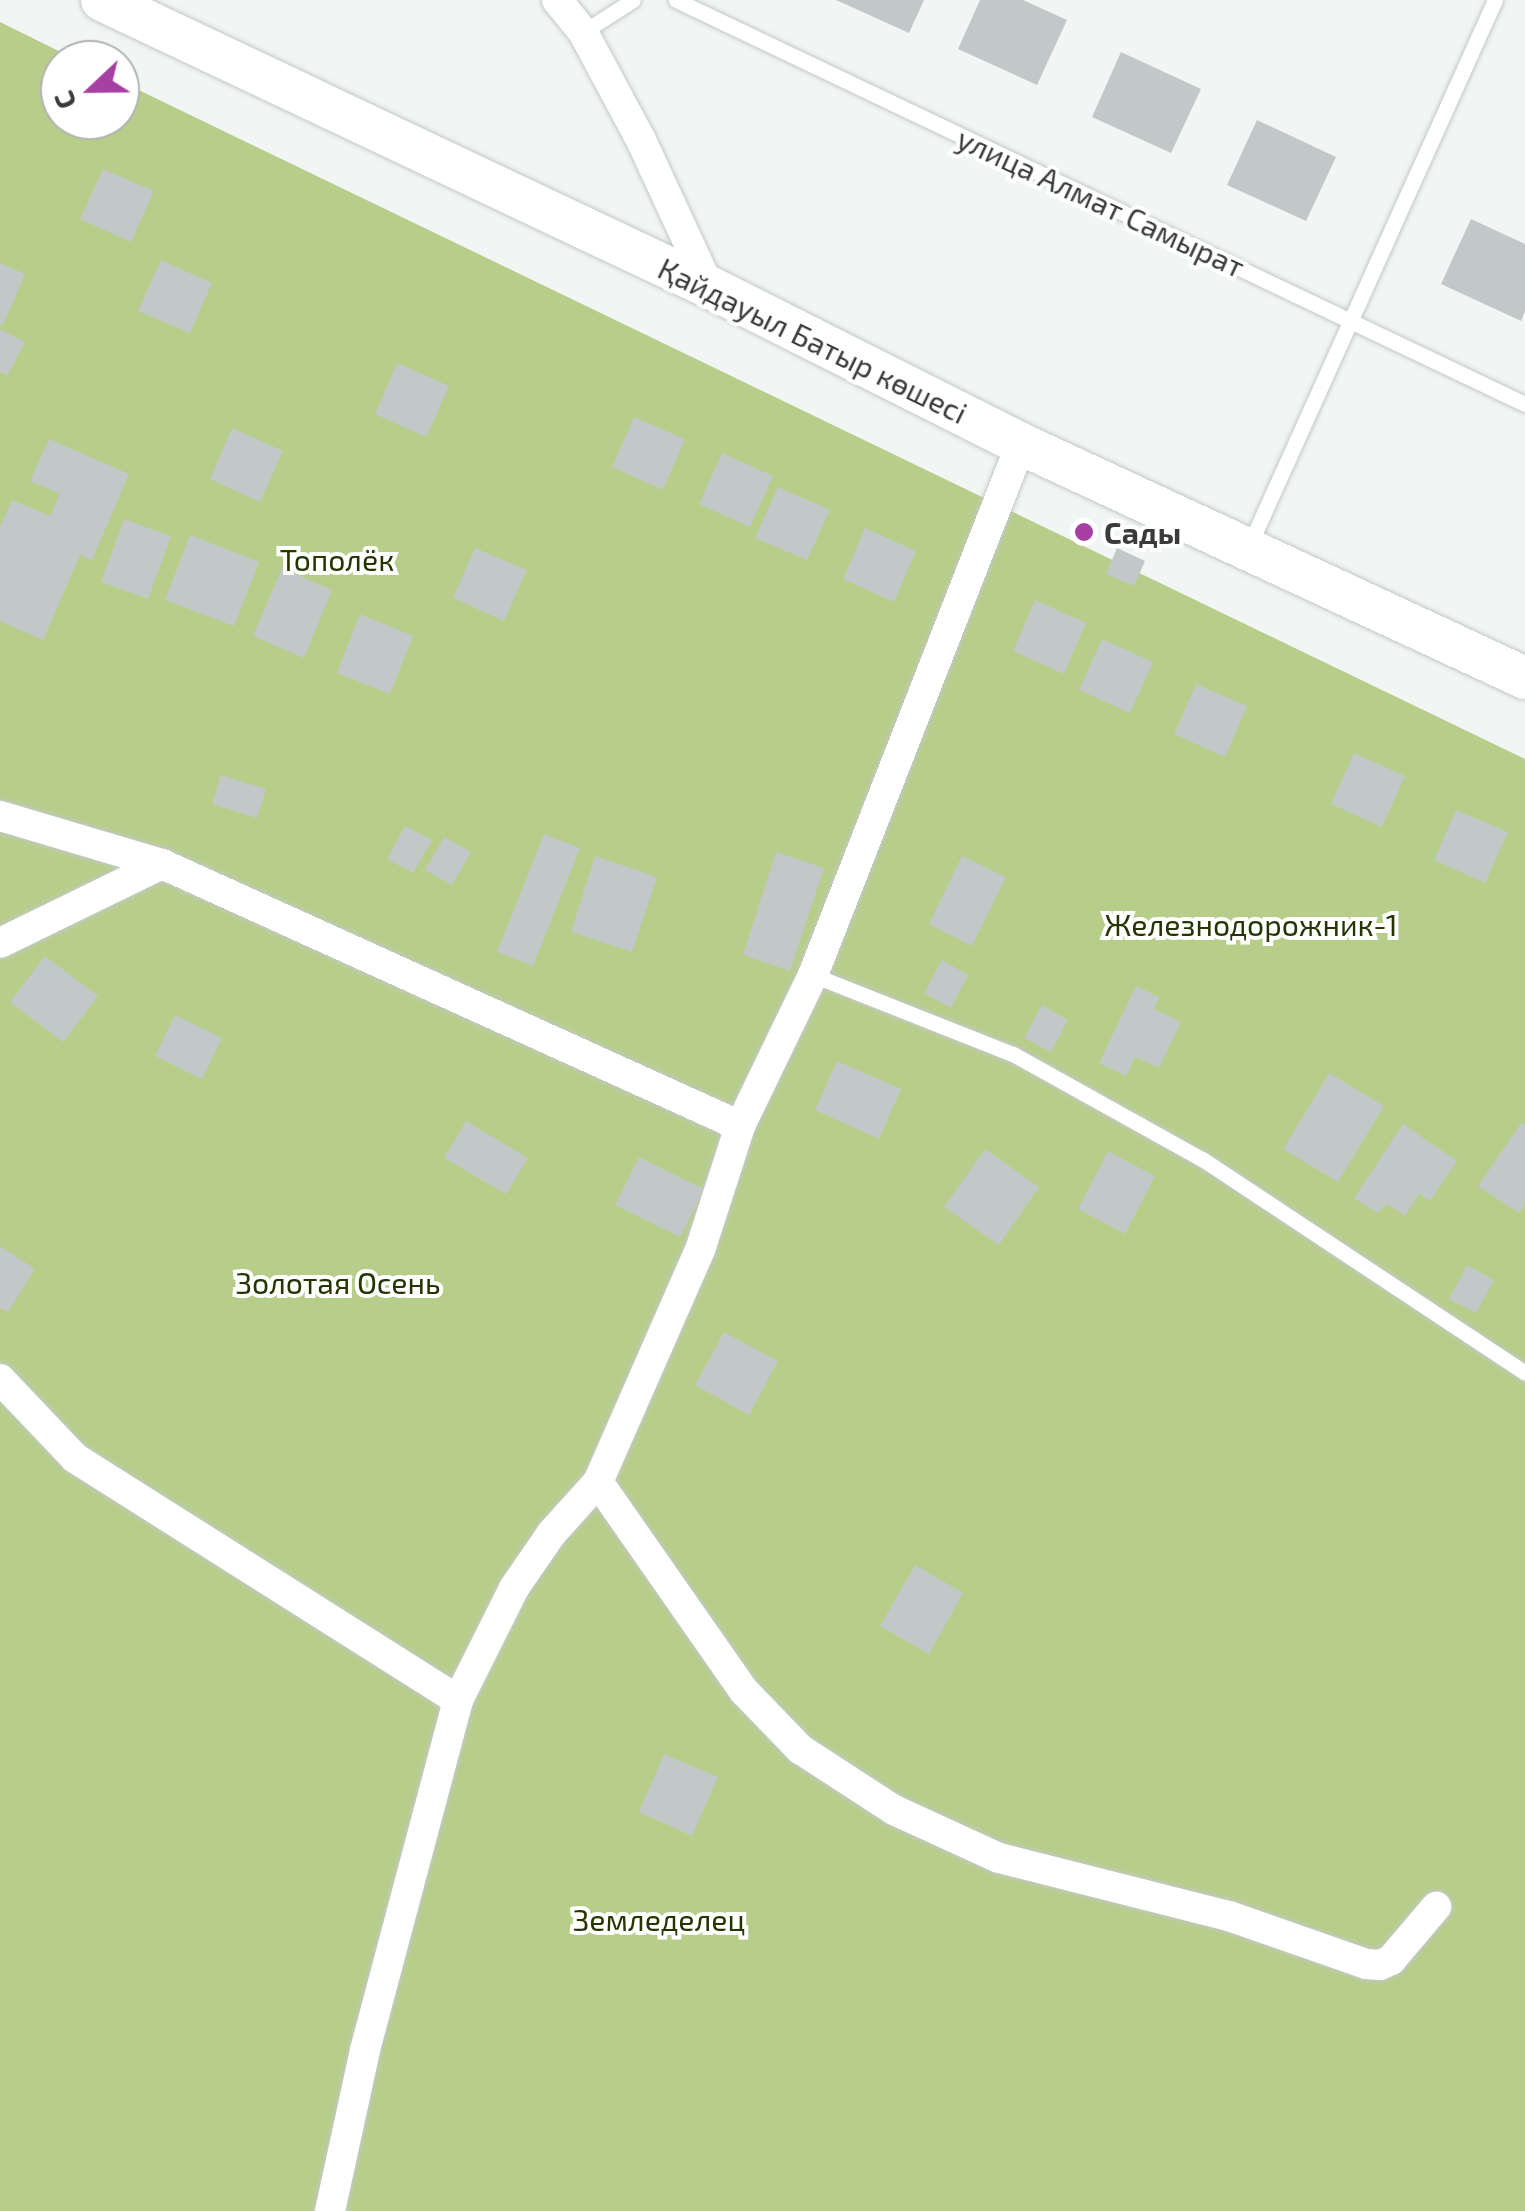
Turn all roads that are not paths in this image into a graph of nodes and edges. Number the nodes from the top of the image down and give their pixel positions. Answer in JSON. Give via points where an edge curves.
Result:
{"nodes":[{"id":1,"x":102,"y":0,"type":"edge"},
{"id":2,"x":557,"y":0,"type":"edge"},
{"id":3,"x":633,"y":0,"type":"edge"},
{"id":4,"x":676,"y":0,"type":"edge"},
{"id":5,"x":1495,"y":0,"type":"edge"},
{"id":6,"x":583,"y":32,"type":"junction"},
{"id":7,"x":708,"y":287,"type":"junction"},
{"id":8,"x":1350,"y":320,"type":"junction"},
{"id":9,"x":1525,"y":404,"type":"edge"},
{"id":10,"x":1021,"y":444,"type":"junction"},
{"id":11,"x":1247,"y":549,"type":"junction"},
{"id":12,"x":1525,"y":678,"type":"edge"},
{"id":13,"x":0,"y":816,"type":"edge"},
{"id":14,"x":162,"y":864,"type":"junction"},
{"id":15,"x":0,"y":943,"type":"edge"},
{"id":16,"x":813,"y":974,"type":"junction"},
{"id":17,"x":740,"y":1126,"type":"junction"},
{"id":18,"x":1525,"y":1373,"type":"edge"},
{"id":19,"x":0,"y":1379,"type":"edge"},
{"id":20,"x":598,"y":1482,"type":"junction"},
{"id":21,"x":458,"y":1700,"type":"junction"},
{"id":22,"x":1436,"y":1907,"type":"dead end"},
{"id":23,"x":330,"y":2211,"type":"edge"}],
"edges":[{"from":1,"to":7,"type":"street","name":"Қайдауыл Батыр көшесі"},
{"from":2,"to":6,"type":"street"},
{"from":3,"to":6,"type":"lane"},
{"from":4,"to":8,"type":"lane","name":"улица Алмат Самырат"},
{"from":5,"to":8,"type":"lane"},
{"from":6,"to":7,"type":"street"},
{"from":7,"to":10,"type":"street","name":"Қайдауыл Батыр көшесі"},
{"from":8,"to":9,"type":"lane","name":"улица Алмат Самырат"},
{"from":8,"to":11,"type":"lane"},
{"from":10,"to":11,"type":"street","name":"Қайдауыл Батыр көшесі"},
{"from":10,"to":16,"type":"street"},
{"from":11,"to":12,"type":"street","name":"Қайдауыл Батыр көшесі"},
{"from":13,"to":14,"type":"street"},
{"from":14,"to":15,"type":"street"},
{"from":14,"to":17,"type":"street"},
{"from":16,"to":17,"type":"street"},
{"from":16,"to":18,"type":"lane","via":[[1014,1054],[1202,1159]]},
{"from":17,"to":20,"type":"street","via":[[700,1250]]},
{"from":19,"to":21,"type":"street","via":[[75,1458]]},
{"from":20,"to":21,"type":"street","via":[[514,1588]]},
{"from":20,"to":22,"type":"street","via":[[744,1691],[800,1749],[894,1810],[999,1858],[1229,1916],[1366,1964],[1391,1960]]},
{"from":21,"to":23,"type":"street"}]}
